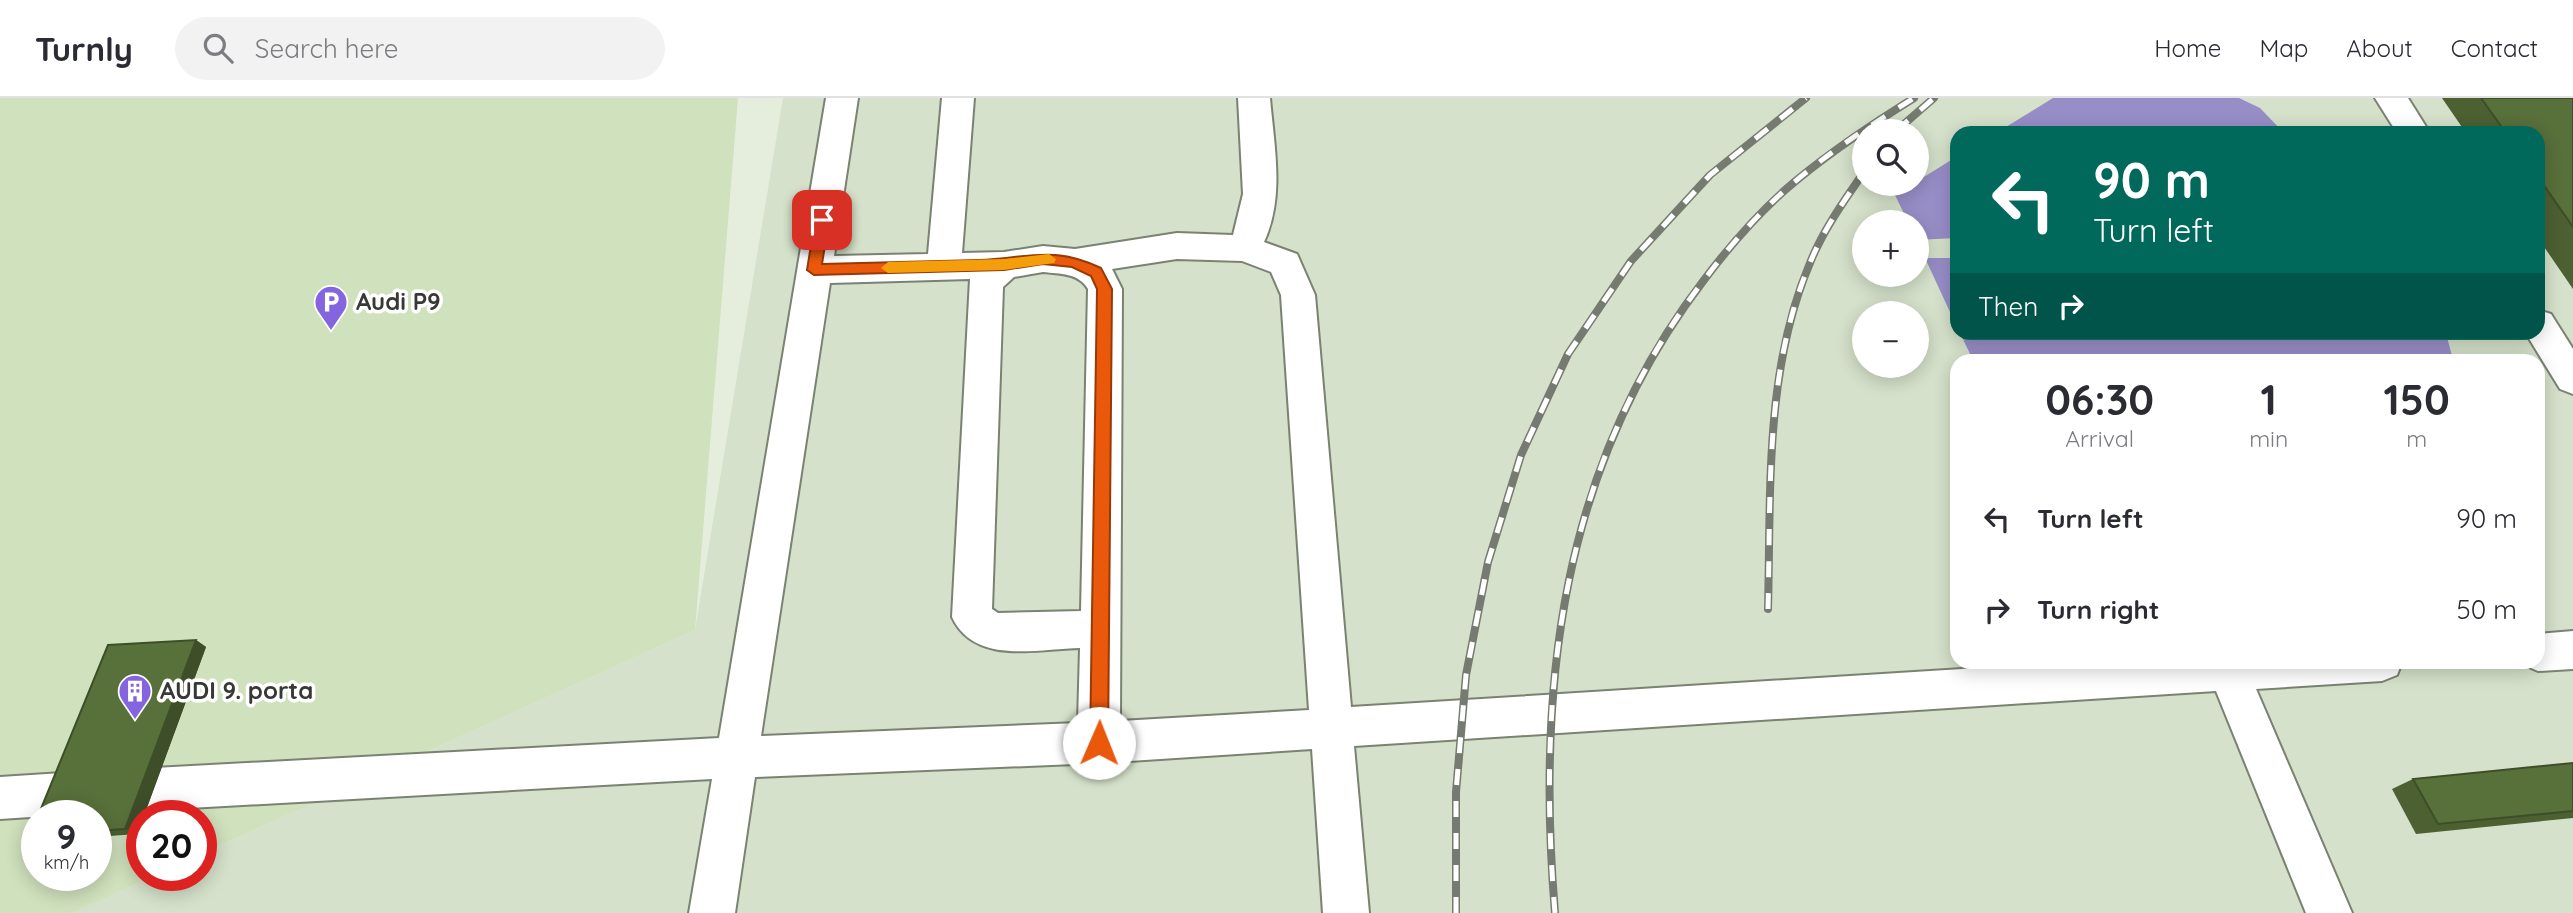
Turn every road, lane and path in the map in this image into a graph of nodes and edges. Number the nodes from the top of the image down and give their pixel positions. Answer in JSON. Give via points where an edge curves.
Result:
{"nodes":[{"id":1,"x":842,"y":98,"type":"edge"},
{"id":2,"x":958,"y":98,"type":"edge"},
{"id":3,"x":1254,"y":98,"type":"edge"},
{"id":4,"x":2391,"y":98,"type":"edge"},
{"id":5,"x":2409,"y":126,"type":"edge"},
{"id":6,"x":1244,"y":247,"type":"junction"},
{"id":7,"x":1074,"y":262,"type":"junction"},
{"id":8,"x":1004,"y":265,"type":"junction"},
{"id":9,"x":944,"y":266,"type":"junction"},
{"id":10,"x":814,"y":270,"type":"junction"},
{"id":11,"x":2545,"y":335,"type":"edge"},
{"id":12,"x":2573,"y":379,"type":"edge"},
{"id":13,"x":1100,"y":629,"type":"junction"},
{"id":14,"x":2573,"y":650,"type":"edge"},
{"id":15,"x":2545,"y":652,"type":"edge"},
{"id":16,"x":2262,"y":669,"type":"edge"},
{"id":17,"x":2228,"y":671,"type":"junction"},
{"id":18,"x":1330,"y":730,"type":"junction"},
{"id":19,"x":1099,"y":743,"type":"junction"},
{"id":20,"x":736,"y":757,"type":"junction"},
{"id":21,"x":154,"y":789,"type":"dead end"},
{"id":22,"x":62,"y":794,"type":"edge"},
{"id":23,"x":0,"y":798,"type":"edge"},
{"id":24,"x":712,"y":913,"type":"edge"},
{"id":25,"x":1346,"y":913,"type":"edge"},
{"id":26,"x":2329,"y":913,"type":"edge"}],
"edges":[{"from":1,"to":10,"type":"lane"},
{"from":2,"to":9,"type":"lane"},
{"from":3,"to":6,"type":"lane","via":[[1259,208]]},
{"from":4,"to":5,"type":"lane"},
{"from":6,"to":7,"type":"lane","via":[[1177,246]]},
{"from":6,"to":18,"type":"lane","via":[[1285,263],[1298,295]]},
{"from":7,"to":8,"type":"lane","via":[[1043,259]]},
{"from":7,"to":13,"type":"lane","via":[[1096,272],[1105,289]]},
{"from":8,"to":9,"type":"lane"},
{"from":8,"to":13,"type":"lane","via":[[986,282],[972,617],[991,632]]},
{"from":9,"to":10,"type":"lane"},
{"from":10,"to":20,"type":"lane"},
{"from":11,"to":12,"type":"lane"},
{"from":13,"to":19,"type":"lane"},
{"from":14,"to":15,"type":"lane"},
{"from":16,"to":17,"type":"lane"},
{"from":17,"to":18,"type":"lane"},
{"from":17,"to":26,"type":"lane"},
{"from":18,"to":19,"type":"lane"},
{"from":18,"to":25,"type":"lane"},
{"from":19,"to":20,"type":"lane"},
{"from":20,"to":21,"type":"lane"},
{"from":20,"to":24,"type":"lane"},
{"from":22,"to":23,"type":"lane"}]}
